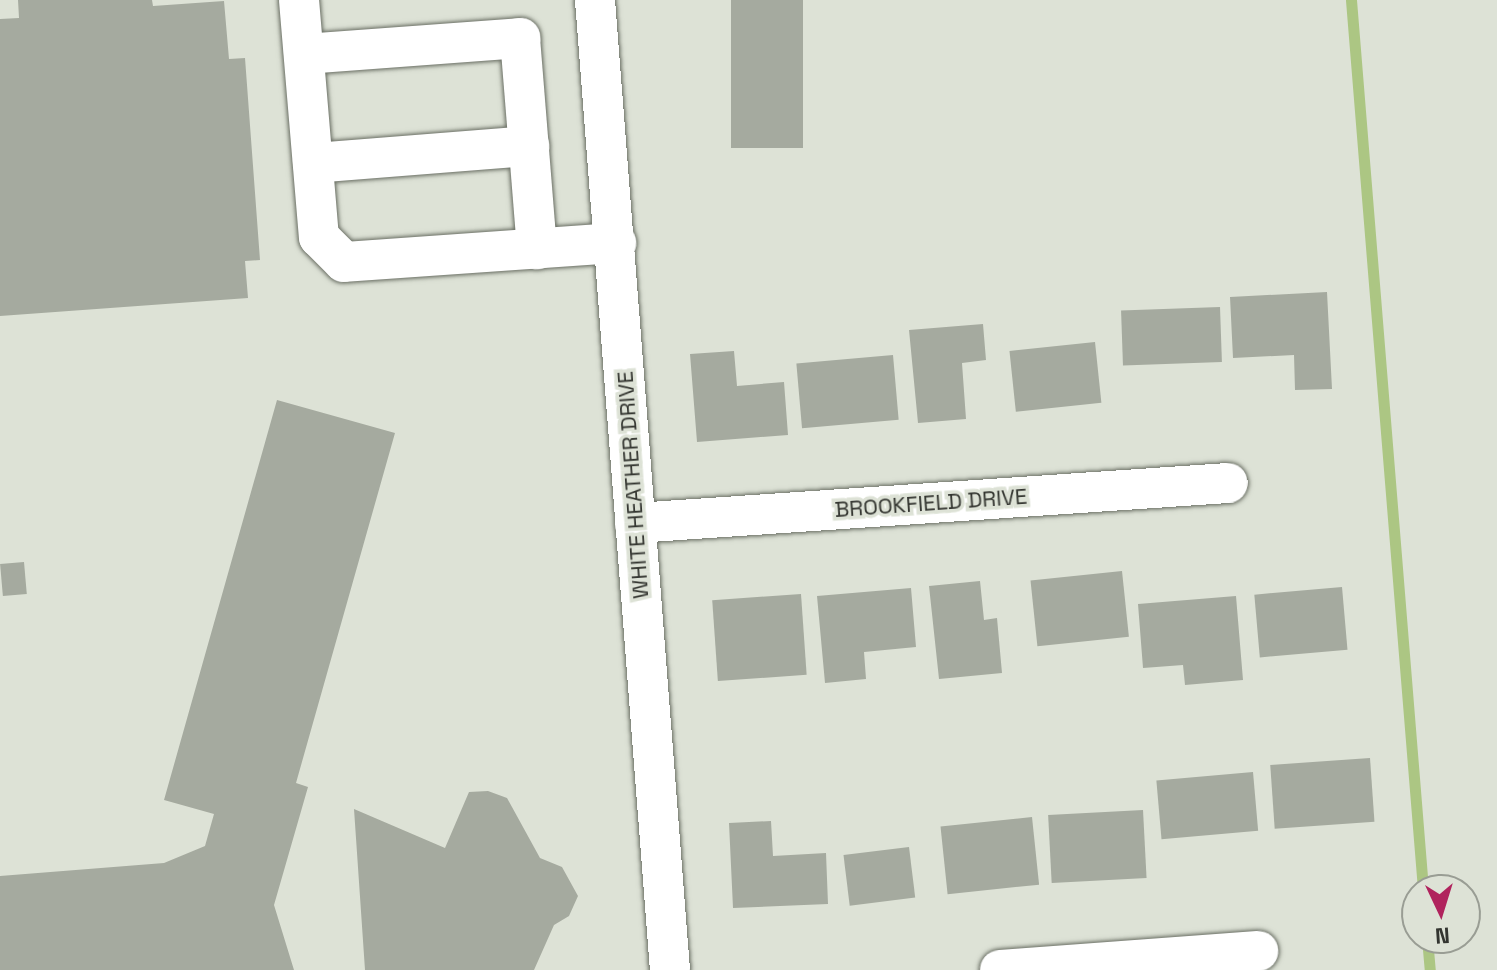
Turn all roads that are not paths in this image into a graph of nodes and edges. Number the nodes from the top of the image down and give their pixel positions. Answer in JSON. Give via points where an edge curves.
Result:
{"nodes":[{"id":1,"x":299,"y":0,"type":"edge"},
{"id":2,"x":595,"y":0,"type":"edge"},
{"id":3,"x":304,"y":54,"type":"junction"},
{"id":4,"x":529,"y":146,"type":"junction"},
{"id":5,"x":313,"y":163,"type":"junction"},
{"id":6,"x":616,"y":243,"type":"junction"},
{"id":7,"x":537,"y":249,"type":"junction"},
{"id":8,"x":1228,"y":483,"type":"dead end"},
{"id":9,"x":635,"y":523,"type":"junction"},
{"id":10,"x":1258,"y":951,"type":"dead end"},
{"id":11,"x":670,"y":970,"type":"edge"},
{"id":12,"x":1000,"y":970,"type":"edge"}],
"edges":[{"from":1,"to":3,"type":"street"},
{"from":2,"to":6,"type":"street","name":"WHITE HEATHER DRIVE"},
{"from":3,"to":4,"type":"street","via":[[520,38]]},
{"from":3,"to":5,"type":"street"},
{"from":4,"to":5,"type":"street"},
{"from":4,"to":7,"type":"street"},
{"from":5,"to":7,"type":"street","via":[[319,237],[344,262]]},
{"from":6,"to":7,"type":"street"},
{"from":6,"to":9,"type":"street","name":"WHITE HEATHER DRIVE"},
{"from":8,"to":9,"type":"street","name":"BROOKFIELD DRIVE"},
{"from":9,"to":11,"type":"street","name":"WHITE HEATHER DRIVE"},
{"from":10,"to":12,"type":"street"}]}
